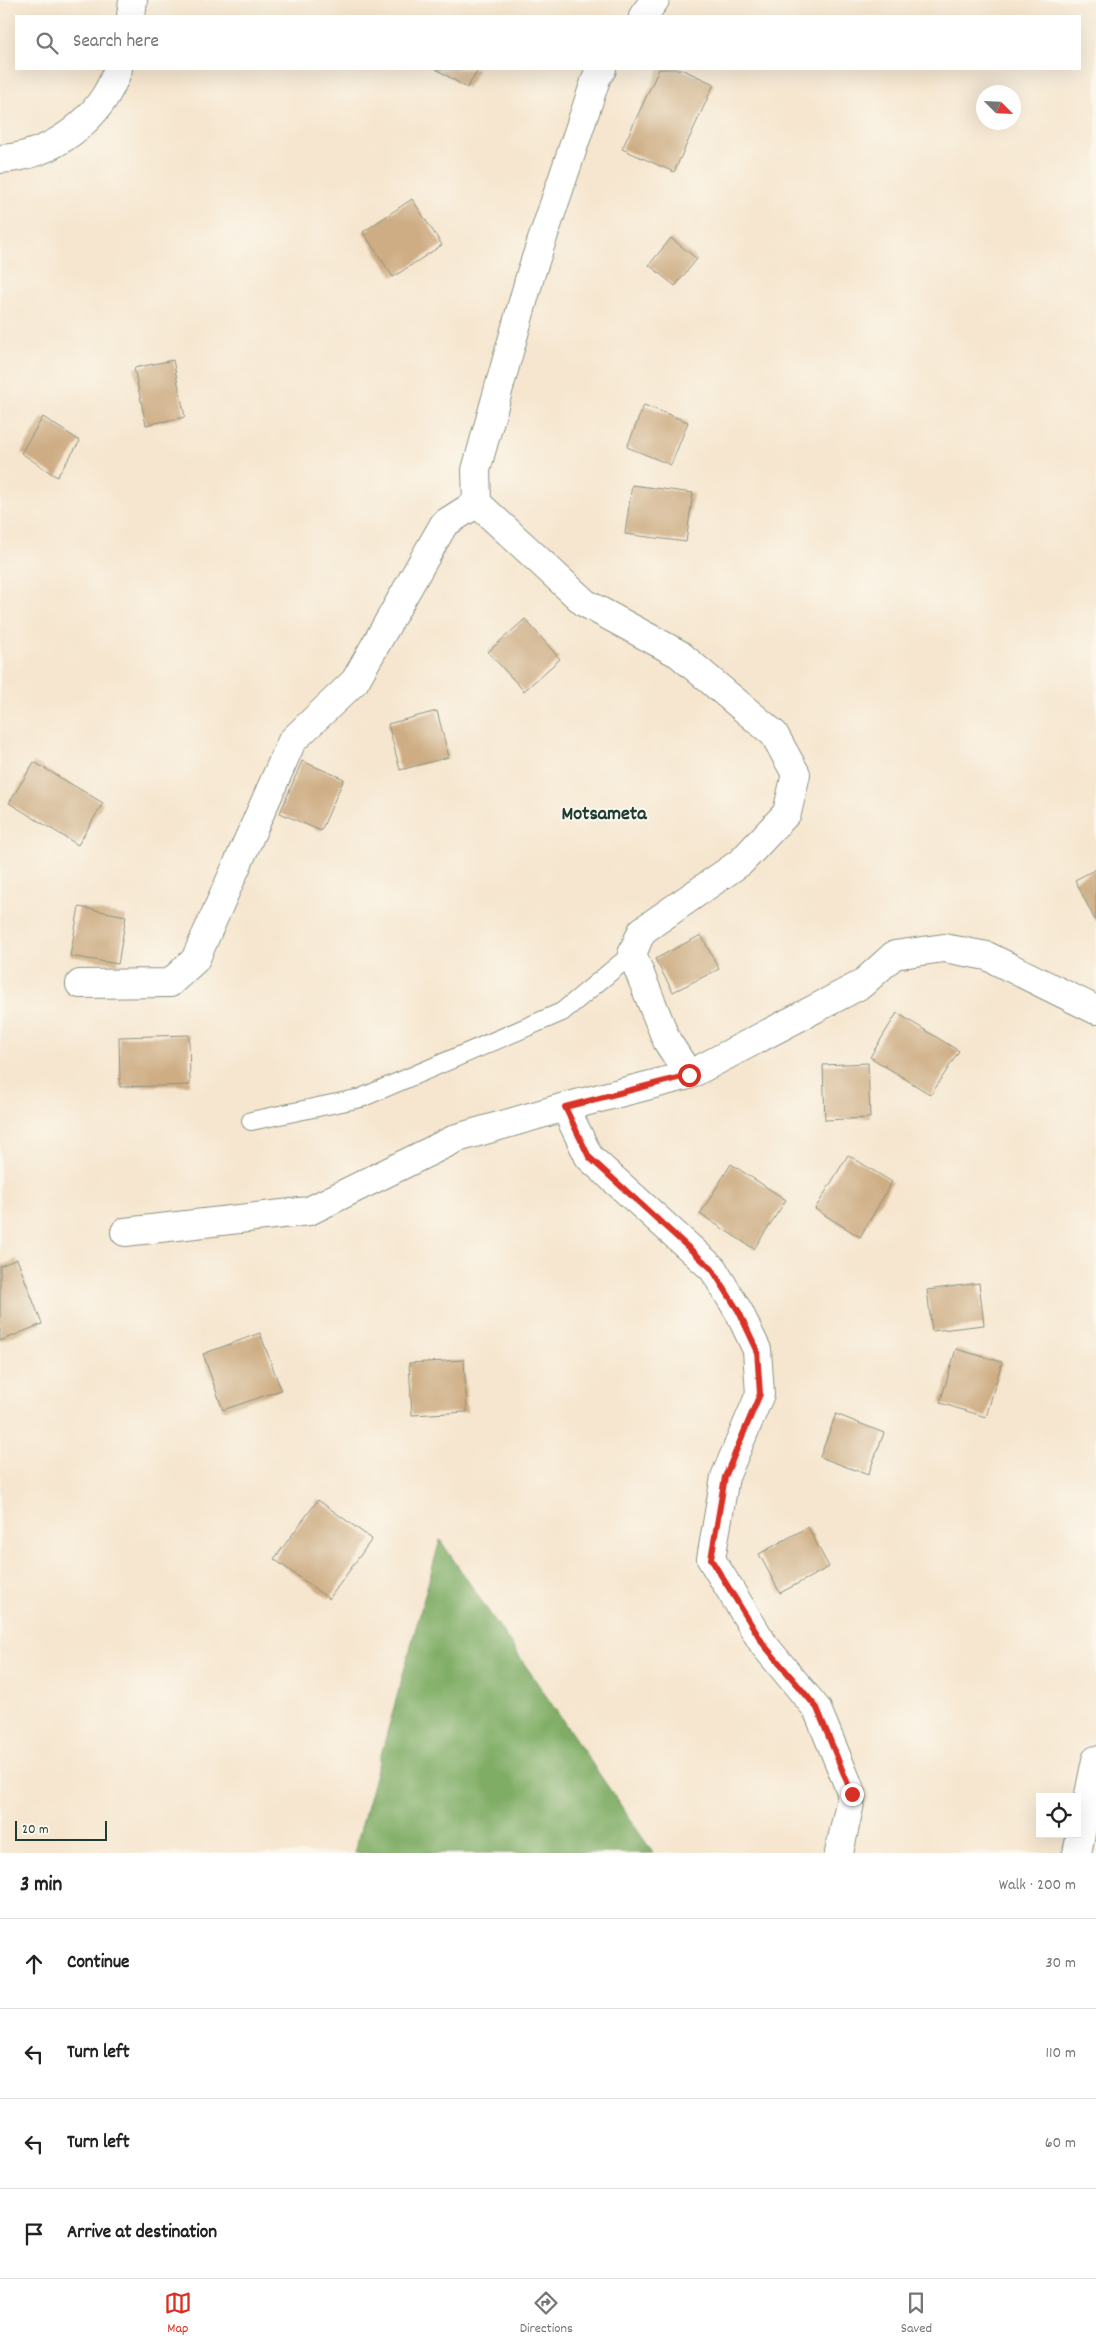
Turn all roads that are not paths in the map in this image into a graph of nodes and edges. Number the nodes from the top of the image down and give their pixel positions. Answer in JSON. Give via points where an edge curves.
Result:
{"nodes":[{"id":1,"x":133,"y":0,"type":"edge"},
{"id":2,"x":655,"y":0,"type":"edge"},
{"id":3,"x":131,"y":15,"type":"edge"},
{"id":4,"x":643,"y":15,"type":"edge"},
{"id":5,"x":118,"y":70,"type":"edge"},
{"id":6,"x":601,"y":70,"type":"edge"},
{"id":7,"x":0,"y":159,"type":"edge"},
{"id":8,"x":477,"y":502,"type":"junction"},
{"id":9,"x":632,"y":954,"type":"junction"},
{"id":10,"x":80,"y":984,"type":"dead end"},
{"id":11,"x":1096,"y":1010,"type":"edge"},
{"id":12,"x":689,"y":1075,"type":"junction"},
{"id":13,"x":565,"y":1107,"type":"junction"},
{"id":14,"x":251,"y":1122,"type":"dead end"},
{"id":15,"x":125,"y":1232,"type":"dead end"},
{"id":16,"x":1096,"y":1760,"type":"edge"},
{"id":17,"x":840,"y":1853,"type":"edge"},
{"id":18,"x":1078,"y":1853,"type":"edge"}],
"edges":[{"from":1,"to":3,"type":"street"},
{"from":2,"to":4,"type":"street"},
{"from":5,"to":7,"type":"street","via":[[112,87],[87,121],[51,147]]},
{"from":6,"to":8,"type":"street","via":[[531,273],[476,470]]},
{"from":8,"to":9,"type":"street","via":[[585,603],[679,654],[774,734],[796,774],[787,813],[742,862],[642,931]]},
{"from":8,"to":10,"type":"street","via":[[444,524],[355,681],[292,741],[195,960],[170,983]]},
{"from":9,"to":12,"type":"street","via":[[667,1041]]},
{"from":9,"to":14,"type":"lane","via":[[562,1012],[361,1098]]},
{"from":11,"to":12,"type":"street","via":[[986,956],[944,948],[894,955],[862,984]]},
{"from":12,"to":13,"type":"street"},
{"from":13,"to":15,"type":"street","via":[[457,1138],[309,1211]]},
{"from":13,"to":17,"type":"street","via":[[589,1157],[712,1269],[739,1312],[757,1350],[760,1394],[725,1477],[711,1559],[764,1645],[817,1708],[852,1794]]},
{"from":16,"to":18,"type":"street"}]}
